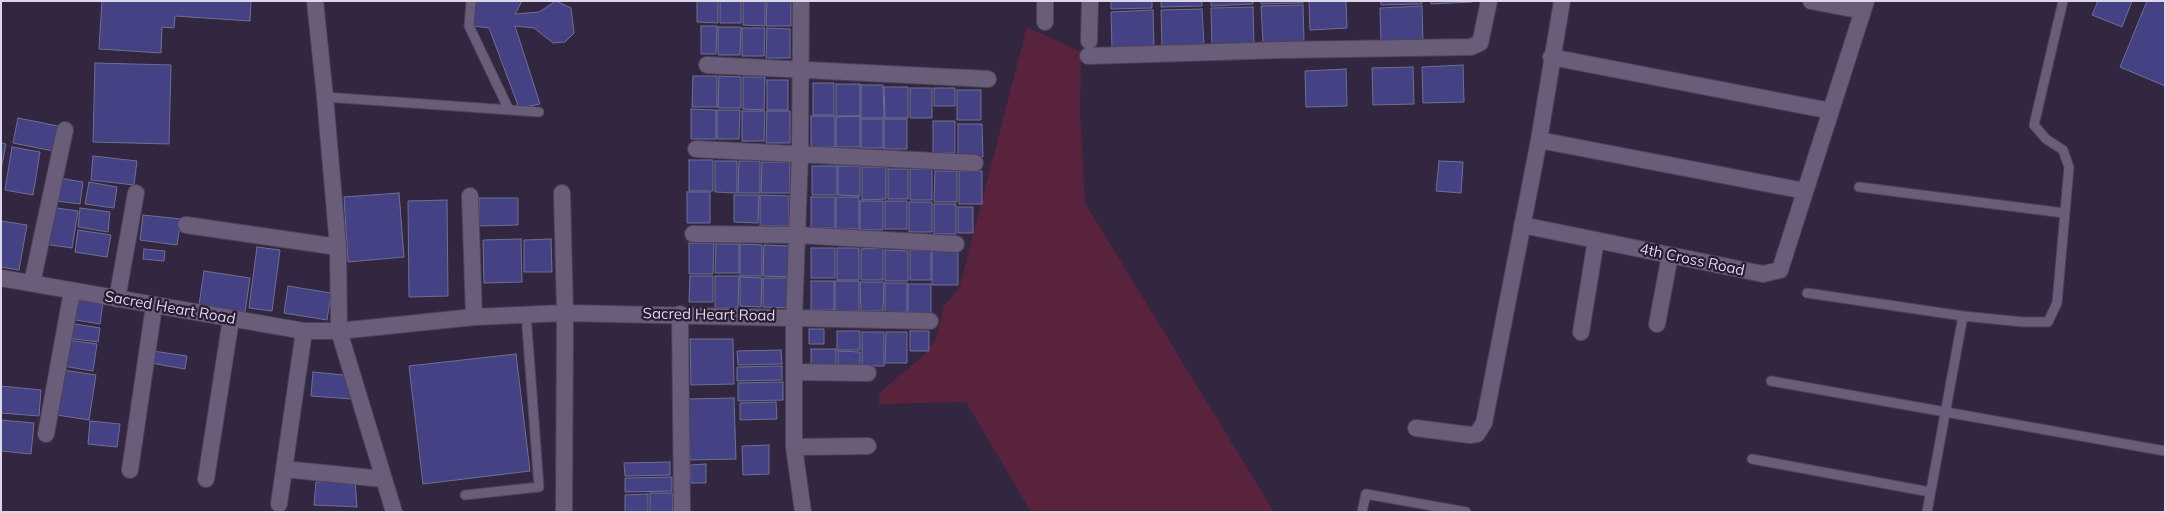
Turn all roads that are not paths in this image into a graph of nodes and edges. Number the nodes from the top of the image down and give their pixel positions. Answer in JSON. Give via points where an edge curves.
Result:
{"nodes":[{"id":1,"x":315,"y":1,"type":"edge"},
{"id":2,"x":471,"y":1,"type":"edge"},
{"id":3,"x":802,"y":1,"type":"edge"},
{"id":4,"x":1045,"y":1,"type":"edge"},
{"id":5,"x":1090,"y":1,"type":"edge"},
{"id":6,"x":1489,"y":1,"type":"edge"},
{"id":7,"x":1562,"y":1,"type":"edge"},
{"id":8,"x":1811,"y":1,"type":"edge"},
{"id":9,"x":2062,"y":1,"type":"edge"},
{"id":10,"x":1865,"y":6,"type":"edge"},
{"id":11,"x":1045,"y":22,"type":"dead end"},
{"id":12,"x":1551,"y":57,"type":"junction"},
{"id":13,"x":707,"y":65,"type":"dead end"},
{"id":14,"x":801,"y":69,"type":"junction"},
{"id":15,"x":988,"y":78,"type":"dead end"},
{"id":16,"x":325,"y":98,"type":"junction"},
{"id":17,"x":509,"y":110,"type":"junction"},
{"id":18,"x":1831,"y":111,"type":"junction"},
{"id":19,"x":539,"y":112,"type":"dead end"},
{"id":20,"x":65,"y":130,"type":"dead end"},
{"id":21,"x":1539,"y":140,"type":"junction"},
{"id":22,"x":696,"y":149,"type":"dead end"},
{"id":23,"x":800,"y":154,"type":"junction"},
{"id":24,"x":975,"y":162,"type":"dead end"},
{"id":25,"x":1859,"y":187,"type":"dead end"},
{"id":26,"x":1805,"y":191,"type":"junction"},
{"id":27,"x":136,"y":193,"type":"dead end"},
{"id":28,"x":562,"y":193,"type":"dead end"},
{"id":29,"x":470,"y":196,"type":"dead end"},
{"id":30,"x":2064,"y":213,"type":"junction"},
{"id":31,"x":1522,"y":224,"type":"junction"},
{"id":32,"x":186,"y":225,"type":"dead end"},
{"id":33,"x":693,"y":234,"type":"dead end"},
{"id":34,"x":797,"y":235,"type":"junction"},
{"id":35,"x":1596,"y":240,"type":"junction"},
{"id":36,"x":956,"y":244,"type":"dead end"},
{"id":37,"x":338,"y":247,"type":"junction"},
{"id":38,"x":1670,"y":255,"type":"junction"},
{"id":39,"x":1,"y":278,"type":"edge"},
{"id":40,"x":32,"y":283,"type":"junction"},
{"id":41,"x":72,"y":291,"type":"junction"},
{"id":42,"x":1807,"y":293,"type":"dead end"},
{"id":43,"x":117,"y":299,"type":"junction"},
{"id":44,"x":154,"y":306,"type":"junction"},
{"id":45,"x":566,"y":312,"type":"junction"},
{"id":46,"x":526,"y":314,"type":"junction"},
{"id":47,"x":680,"y":314,"type":"junction"},
{"id":48,"x":1963,"y":316,"type":"junction"},
{"id":49,"x":474,"y":317,"type":"junction"},
{"id":50,"x":794,"y":317,"type":"junction"},
{"id":51,"x":231,"y":319,"type":"junction"},
{"id":52,"x":930,"y":321,"type":"dead end"},
{"id":53,"x":1657,"y":324,"type":"dead end"},
{"id":54,"x":304,"y":331,"type":"junction"},
{"id":55,"x":339,"y":331,"type":"junction"},
{"id":56,"x":1581,"y":332,"type":"dead end"},
{"id":57,"x":794,"y":372,"type":"junction"},
{"id":58,"x":868,"y":373,"type":"dead end"},
{"id":59,"x":1771,"y":381,"type":"dead end"},
{"id":60,"x":1944,"y":412,"type":"junction"},
{"id":61,"x":1416,"y":428,"type":"dead end"},
{"id":62,"x":46,"y":434,"type":"dead end"},
{"id":63,"x":868,"y":446,"type":"dead end"},
{"id":64,"x":794,"y":447,"type":"junction"},
{"id":65,"x":2165,"y":451,"type":"edge"},
{"id":66,"x":1752,"y":459,"type":"dead end"},
{"id":67,"x":284,"y":469,"type":"junction"},
{"id":68,"x":130,"y":470,"type":"dead end"},
{"id":69,"x":206,"y":479,"type":"dead end"},
{"id":70,"x":383,"y":479,"type":"junction"},
{"id":71,"x":1930,"y":492,"type":"junction"},
{"id":72,"x":465,"y":495,"type":"dead end"},
{"id":73,"x":279,"y":504,"type":"dead end"},
{"id":74,"x":394,"y":512,"type":"edge"},
{"id":75,"x":564,"y":512,"type":"edge"},
{"id":76,"x":682,"y":512,"type":"edge"},
{"id":77,"x":803,"y":512,"type":"edge"},
{"id":78,"x":1362,"y":512,"type":"edge"},
{"id":79,"x":1466,"y":512,"type":"edge"},
{"id":80,"x":1927,"y":512,"type":"edge"}],
"edges":[{"from":1,"to":16,"type":"street"},
{"from":2,"to":17,"type":"lane","via":[[469,26]]},
{"from":3,"to":14,"type":"street","name":"Sacred Heart Road"},
{"from":4,"to":11,"type":"street"},
{"from":5,"to":6,"type":"street","via":[[1089,49],[1281,50],[1471,47],[1482,39]]},
{"from":7,"to":12,"type":"street"},
{"from":8,"to":10,"type":"street"},
{"from":9,"to":30,"type":"lane","via":[[2034,125],[2046,139],[2063,150],[2069,167]]},
{"from":10,"to":18,"type":"street"},
{"from":12,"to":18,"type":"street"},
{"from":12,"to":21,"type":"street"},
{"from":13,"to":14,"type":"street"},
{"from":14,"to":15,"type":"street"},
{"from":14,"to":23,"type":"street","name":"Sacred Heart Road"},
{"from":16,"to":17,"type":"lane"},
{"from":16,"to":37,"type":"street"},
{"from":17,"to":19,"type":"lane"},
{"from":18,"to":26,"type":"street"},
{"from":20,"to":40,"type":"street"},
{"from":21,"to":26,"type":"street"},
{"from":21,"to":31,"type":"street"},
{"from":22,"to":23,"type":"street"},
{"from":23,"to":24,"type":"street"},
{"from":23,"to":34,"type":"street","name":"Sacred Heart Road"},
{"from":25,"to":30,"type":"lane"},
{"from":26,"to":38,"type":"street","name":"4th Cross Road","via":[[1780,270],[1763,274]]},
{"from":27,"to":43,"type":"street"},
{"from":28,"to":45,"type":"street"},
{"from":29,"to":49,"type":"street"},
{"from":30,"to":48,"type":"lane","via":[[2057,303],[2048,322]]},
{"from":31,"to":35,"type":"street","name":"4th Cross Road"},
{"from":31,"to":61,"type":"street","via":[[1481,429],[1470,435]]},
{"from":32,"to":37,"type":"street"},
{"from":33,"to":34,"type":"street"},
{"from":34,"to":36,"type":"street"},
{"from":34,"to":50,"type":"street","name":"Sacred Heart Road"},
{"from":35,"to":38,"type":"street","name":"4th Cross Road"},
{"from":35,"to":56,"type":"street"},
{"from":37,"to":55,"type":"street"},
{"from":38,"to":53,"type":"street"},
{"from":39,"to":40,"type":"street","name":"Sacred Heart Road"},
{"from":40,"to":41,"type":"street","name":"Sacred Heart Road"},
{"from":41,"to":43,"type":"street","name":"Sacred Heart Road"},
{"from":41,"to":62,"type":"street"},
{"from":42,"to":48,"type":"lane"},
{"from":43,"to":44,"type":"street","name":"Sacred Heart Road"},
{"from":44,"to":51,"type":"street","name":"Sacred Heart Road"},
{"from":44,"to":68,"type":"street"},
{"from":45,"to":46,"type":"street","name":"Sacred Heart Road"},
{"from":45,"to":47,"type":"street","name":"Sacred Heart Road"},
{"from":45,"to":75,"type":"street"},
{"from":46,"to":49,"type":"street","name":"Sacred Heart Road"},
{"from":46,"to":72,"type":"lane","via":[[538,487]]},
{"from":47,"to":50,"type":"street","name":"Sacred Heart Road"},
{"from":47,"to":76,"type":"street"},
{"from":48,"to":60,"type":"lane"},
{"from":49,"to":55,"type":"street","name":"Sacred Heart Road"},
{"from":50,"to":52,"type":"street"},
{"from":50,"to":57,"type":"street"},
{"from":51,"to":54,"type":"street","name":"Sacred Heart Road"},
{"from":51,"to":69,"type":"street"},
{"from":54,"to":55,"type":"street","name":"Sacred Heart Road"},
{"from":54,"to":67,"type":"street"},
{"from":55,"to":70,"type":"street"},
{"from":57,"to":58,"type":"street"},
{"from":57,"to":64,"type":"street"},
{"from":59,"to":60,"type":"lane"},
{"from":60,"to":65,"type":"lane"},
{"from":60,"to":71,"type":"lane"},
{"from":63,"to":64,"type":"street"},
{"from":64,"to":77,"type":"street"},
{"from":66,"to":71,"type":"lane"},
{"from":67,"to":70,"type":"street"},
{"from":67,"to":73,"type":"street"},
{"from":70,"to":74,"type":"street"},
{"from":71,"to":80,"type":"lane"},
{"from":78,"to":79,"type":"lane","via":[[1366,494]]}]}
